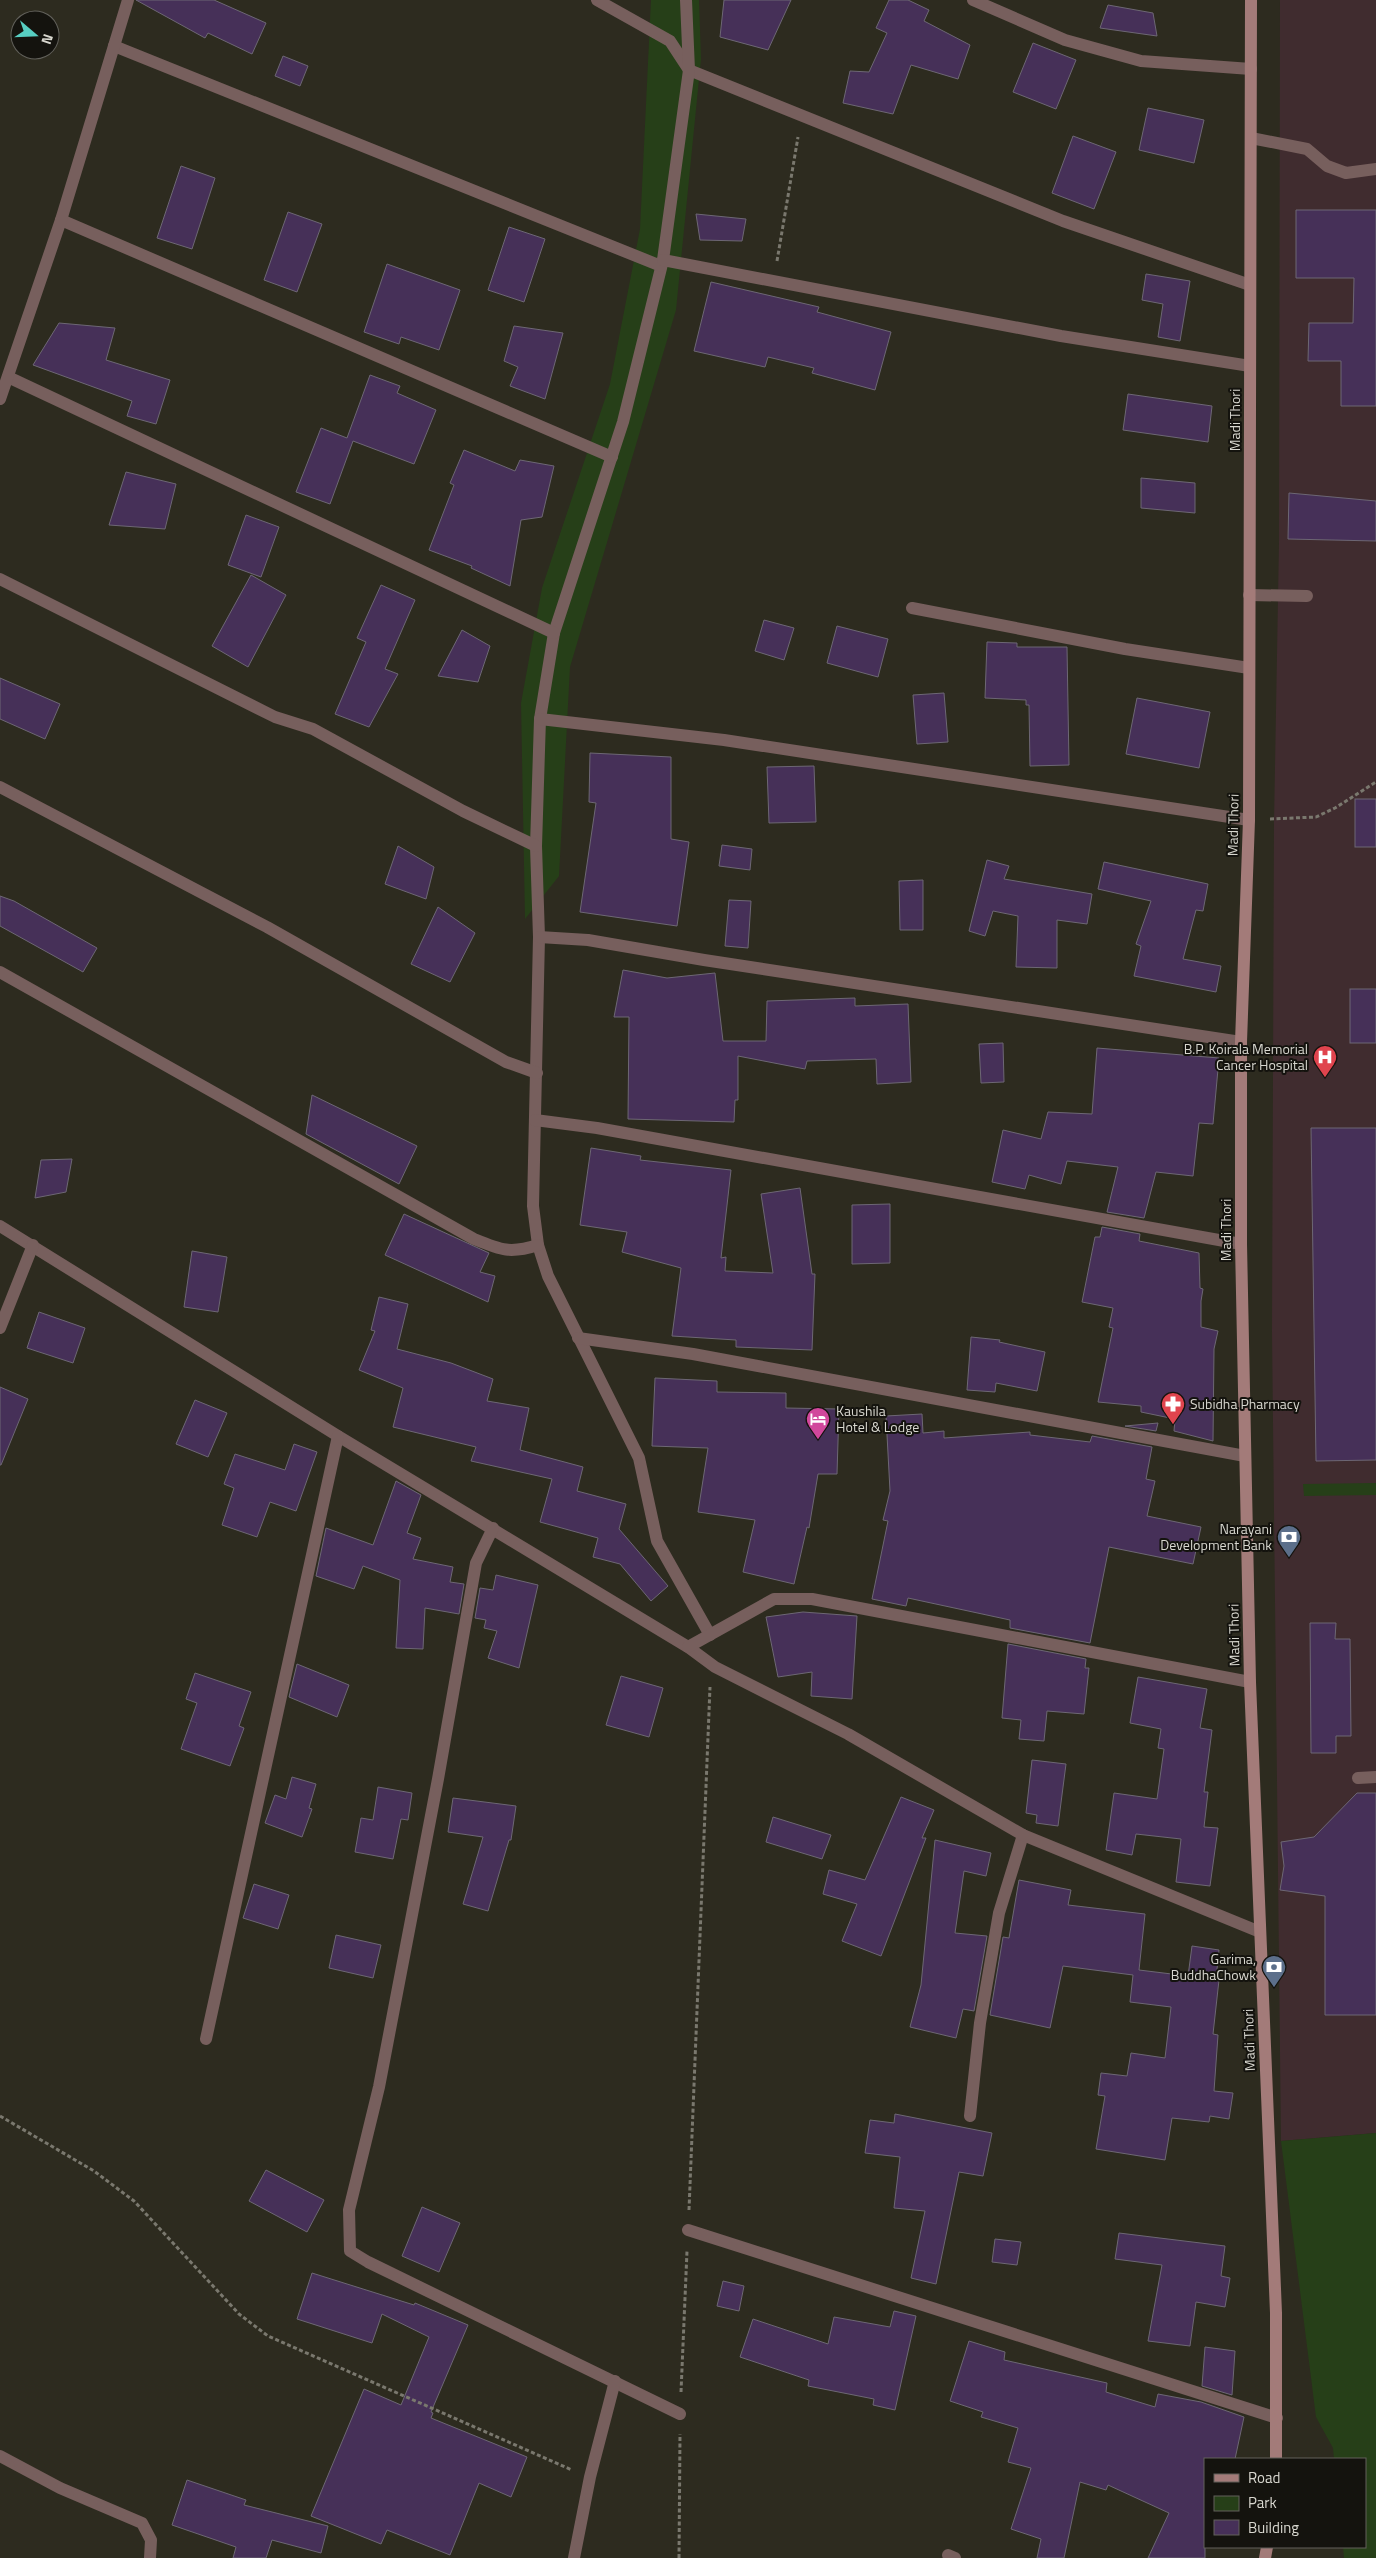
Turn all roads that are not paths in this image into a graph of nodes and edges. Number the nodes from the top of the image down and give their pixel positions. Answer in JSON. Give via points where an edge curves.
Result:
{"nodes":[{"id":1,"x":128,"y":0,"type":"edge"},
{"id":2,"x":597,"y":0,"type":"edge"},
{"id":3,"x":686,"y":0,"type":"edge"},
{"id":4,"x":973,"y":0,"type":"edge"},
{"id":5,"x":1251,"y":0,"type":"edge"},
{"id":6,"x":114,"y":46,"type":"junction"},
{"id":7,"x":1251,"y":69,"type":"junction"},
{"id":8,"x":689,"y":70,"type":"junction"},
{"id":9,"x":1250,"y":138,"type":"junction"},
{"id":10,"x":1376,"y":169,"type":"edge"},
{"id":11,"x":61,"y":220,"type":"junction"},
{"id":12,"x":662,"y":263,"type":"junction"},
{"id":13,"x":1250,"y":285,"type":"junction"},
{"id":14,"x":1250,"y":366,"type":"junction"},
{"id":15,"x":8,"y":377,"type":"junction"},
{"id":16,"x":0,"y":399,"type":"edge"},
{"id":17,"x":612,"y":456,"type":"junction"},
{"id":18,"x":0,"y":579,"type":"edge"},
{"id":19,"x":1249,"y":596,"type":"junction"},
{"id":20,"x":1307,"y":596,"type":"dead end"},
{"id":21,"x":912,"y":608,"type":"dead end"},
{"id":22,"x":554,"y":633,"type":"junction"},
{"id":23,"x":1249,"y":668,"type":"junction"},
{"id":24,"x":540,"y":719,"type":"junction"},
{"id":25,"x":0,"y":787,"type":"edge"},
{"id":26,"x":1249,"y":820,"type":"junction"},
{"id":27,"x":536,"y":846,"type":"junction"},
{"id":28,"x":539,"y":937,"type":"junction"},
{"id":29,"x":0,"y":972,"type":"edge"},
{"id":30,"x":1242,"y":1042,"type":"junction"},
{"id":31,"x":537,"y":1073,"type":"junction"},
{"id":32,"x":535,"y":1120,"type":"junction"},
{"id":33,"x":0,"y":1226,"type":"edge"},
{"id":34,"x":1241,"y":1244,"type":"junction"},
{"id":35,"x":33,"y":1245,"type":"junction"},
{"id":36,"x":538,"y":1245,"type":"junction"},
{"id":37,"x":0,"y":1328,"type":"edge"},
{"id":38,"x":578,"y":1338,"type":"junction"},
{"id":39,"x":338,"y":1436,"type":"junction"},
{"id":40,"x":1244,"y":1456,"type":"junction"},
{"id":41,"x":493,"y":1528,"type":"junction"},
{"id":42,"x":710,"y":1635,"type":"junction"},
{"id":43,"x":688,"y":1647,"type":"junction"},
{"id":44,"x":1250,"y":1682,"type":"junction"},
{"id":45,"x":1376,"y":1777,"type":"edge"},
{"id":46,"x":1358,"y":1778,"type":"dead end"},
{"id":47,"x":1023,"y":1835,"type":"junction"},
{"id":48,"x":1260,"y":1932,"type":"junction"},
{"id":49,"x":206,"y":2039,"type":"dead end"},
{"id":50,"x":970,"y":2116,"type":"dead end"},
{"id":51,"x":688,"y":2230,"type":"road end"},
{"id":52,"x":615,"y":2381,"type":"junction"},
{"id":53,"x":680,"y":2414,"type":"road end"},
{"id":54,"x":1277,"y":2418,"type":"junction"},
{"id":55,"x":0,"y":2456,"type":"edge"},
{"id":56,"x":1276,"y":2458,"type":"edge"},
{"id":57,"x":150,"y":2558,"type":"edge"},
{"id":58,"x":574,"y":2558,"type":"edge"}],
"edges":[{"from":1,"to":6,"type":"street"},
{"from":2,"to":8,"type":"street","via":[[670,41]]},
{"from":3,"to":8,"type":"street"},
{"from":4,"to":7,"type":"street","via":[[1066,40],[1140,60]]},
{"from":5,"to":7,"type":"main road","name":"Madi Thori"},
{"from":6,"to":11,"type":"street"},
{"from":6,"to":12,"type":"street"},
{"from":7,"to":9,"type":"main road","name":"Madi Thori"},
{"from":8,"to":12,"type":"street"},
{"from":8,"to":13,"type":"street","via":[[1063,221]]},
{"from":9,"to":10,"type":"street","via":[[1307,149],[1326,166],[1346,173]]},
{"from":9,"to":13,"type":"main road","name":"Madi Thori"},
{"from":11,"to":15,"type":"street"},
{"from":11,"to":17,"type":"street"},
{"from":12,"to":14,"type":"street","via":[[774,279],[1061,336]]},
{"from":12,"to":17,"type":"street"},
{"from":13,"to":14,"type":"main road","name":"Madi Thori"},
{"from":14,"to":19,"type":"main road","name":"Madi Thori"},
{"from":15,"to":16,"type":"street"},
{"from":15,"to":22,"type":"street"},
{"from":17,"to":22,"type":"street"},
{"from":18,"to":27,"type":"street","via":[[275,717],[313,729]]},
{"from":19,"to":20,"type":"street"},
{"from":19,"to":23,"type":"main road","name":"Madi Thori"},
{"from":21,"to":23,"type":"street","via":[[1125,649]]},
{"from":22,"to":24,"type":"street"},
{"from":23,"to":26,"type":"main road","name":"Madi Thori"},
{"from":24,"to":26,"type":"street","via":[[724,740]]},
{"from":24,"to":27,"type":"street"},
{"from":25,"to":31,"type":"street","via":[[266,927],[506,1062]]},
{"from":26,"to":30,"type":"main road","name":"Madi Thori"},
{"from":27,"to":28,"type":"street"},
{"from":28,"to":30,"type":"street","via":[[588,940]]},
{"from":28,"to":31,"type":"street"},
{"from":29,"to":36,"type":"street","via":[[474,1239],[518,1252]]},
{"from":30,"to":34,"type":"main road","name":"Madi Thori"},
{"from":31,"to":32,"type":"street"},
{"from":32,"to":34,"type":"street","via":[[597,1128]]},
{"from":32,"to":36,"type":"street","via":[[533,1206]]},
{"from":33,"to":35,"type":"street"},
{"from":34,"to":40,"type":"main road","name":"Madi Thori"},
{"from":35,"to":37,"type":"street"},
{"from":35,"to":39,"type":"street"},
{"from":36,"to":38,"type":"street","via":[[548,1276]]},
{"from":38,"to":40,"type":"street","via":[[693,1354]]},
{"from":38,"to":42,"type":"street","via":[[639,1458],[657,1541]]},
{"from":39,"to":41,"type":"street"},
{"from":39,"to":49,"type":"street"},
{"from":40,"to":44,"type":"main road","name":"Madi Thori"},
{"from":41,"to":43,"type":"street"},
{"from":41,"to":52,"type":"street","via":[[476,1563],[379,2087],[349,2210],[350,2251]]},
{"from":42,"to":43,"type":"street"},
{"from":42,"to":44,"type":"street","via":[[774,1599],[812,1598]]},
{"from":43,"to":47,"type":"street","via":[[715,1667],[848,1734]]},
{"from":44,"to":48,"type":"main road","name":"Madi Thori"},
{"from":45,"to":46,"type":"street"},
{"from":47,"to":48,"type":"street"},
{"from":47,"to":50,"type":"street","via":[[999,1913],[980,2023]]},
{"from":48,"to":54,"type":"main road","name":"Madi Thori","via":[[1276,2313]]},
{"from":51,"to":54,"type":"street"},
{"from":52,"to":53,"type":"street"},
{"from":52,"to":58,"type":"street","via":[[590,2477]]},
{"from":54,"to":56,"type":"main road","name":"Madi Thori"},
{"from":55,"to":57,"type":"street","via":[[60,2488],[142,2523],[151,2540]]}]}
